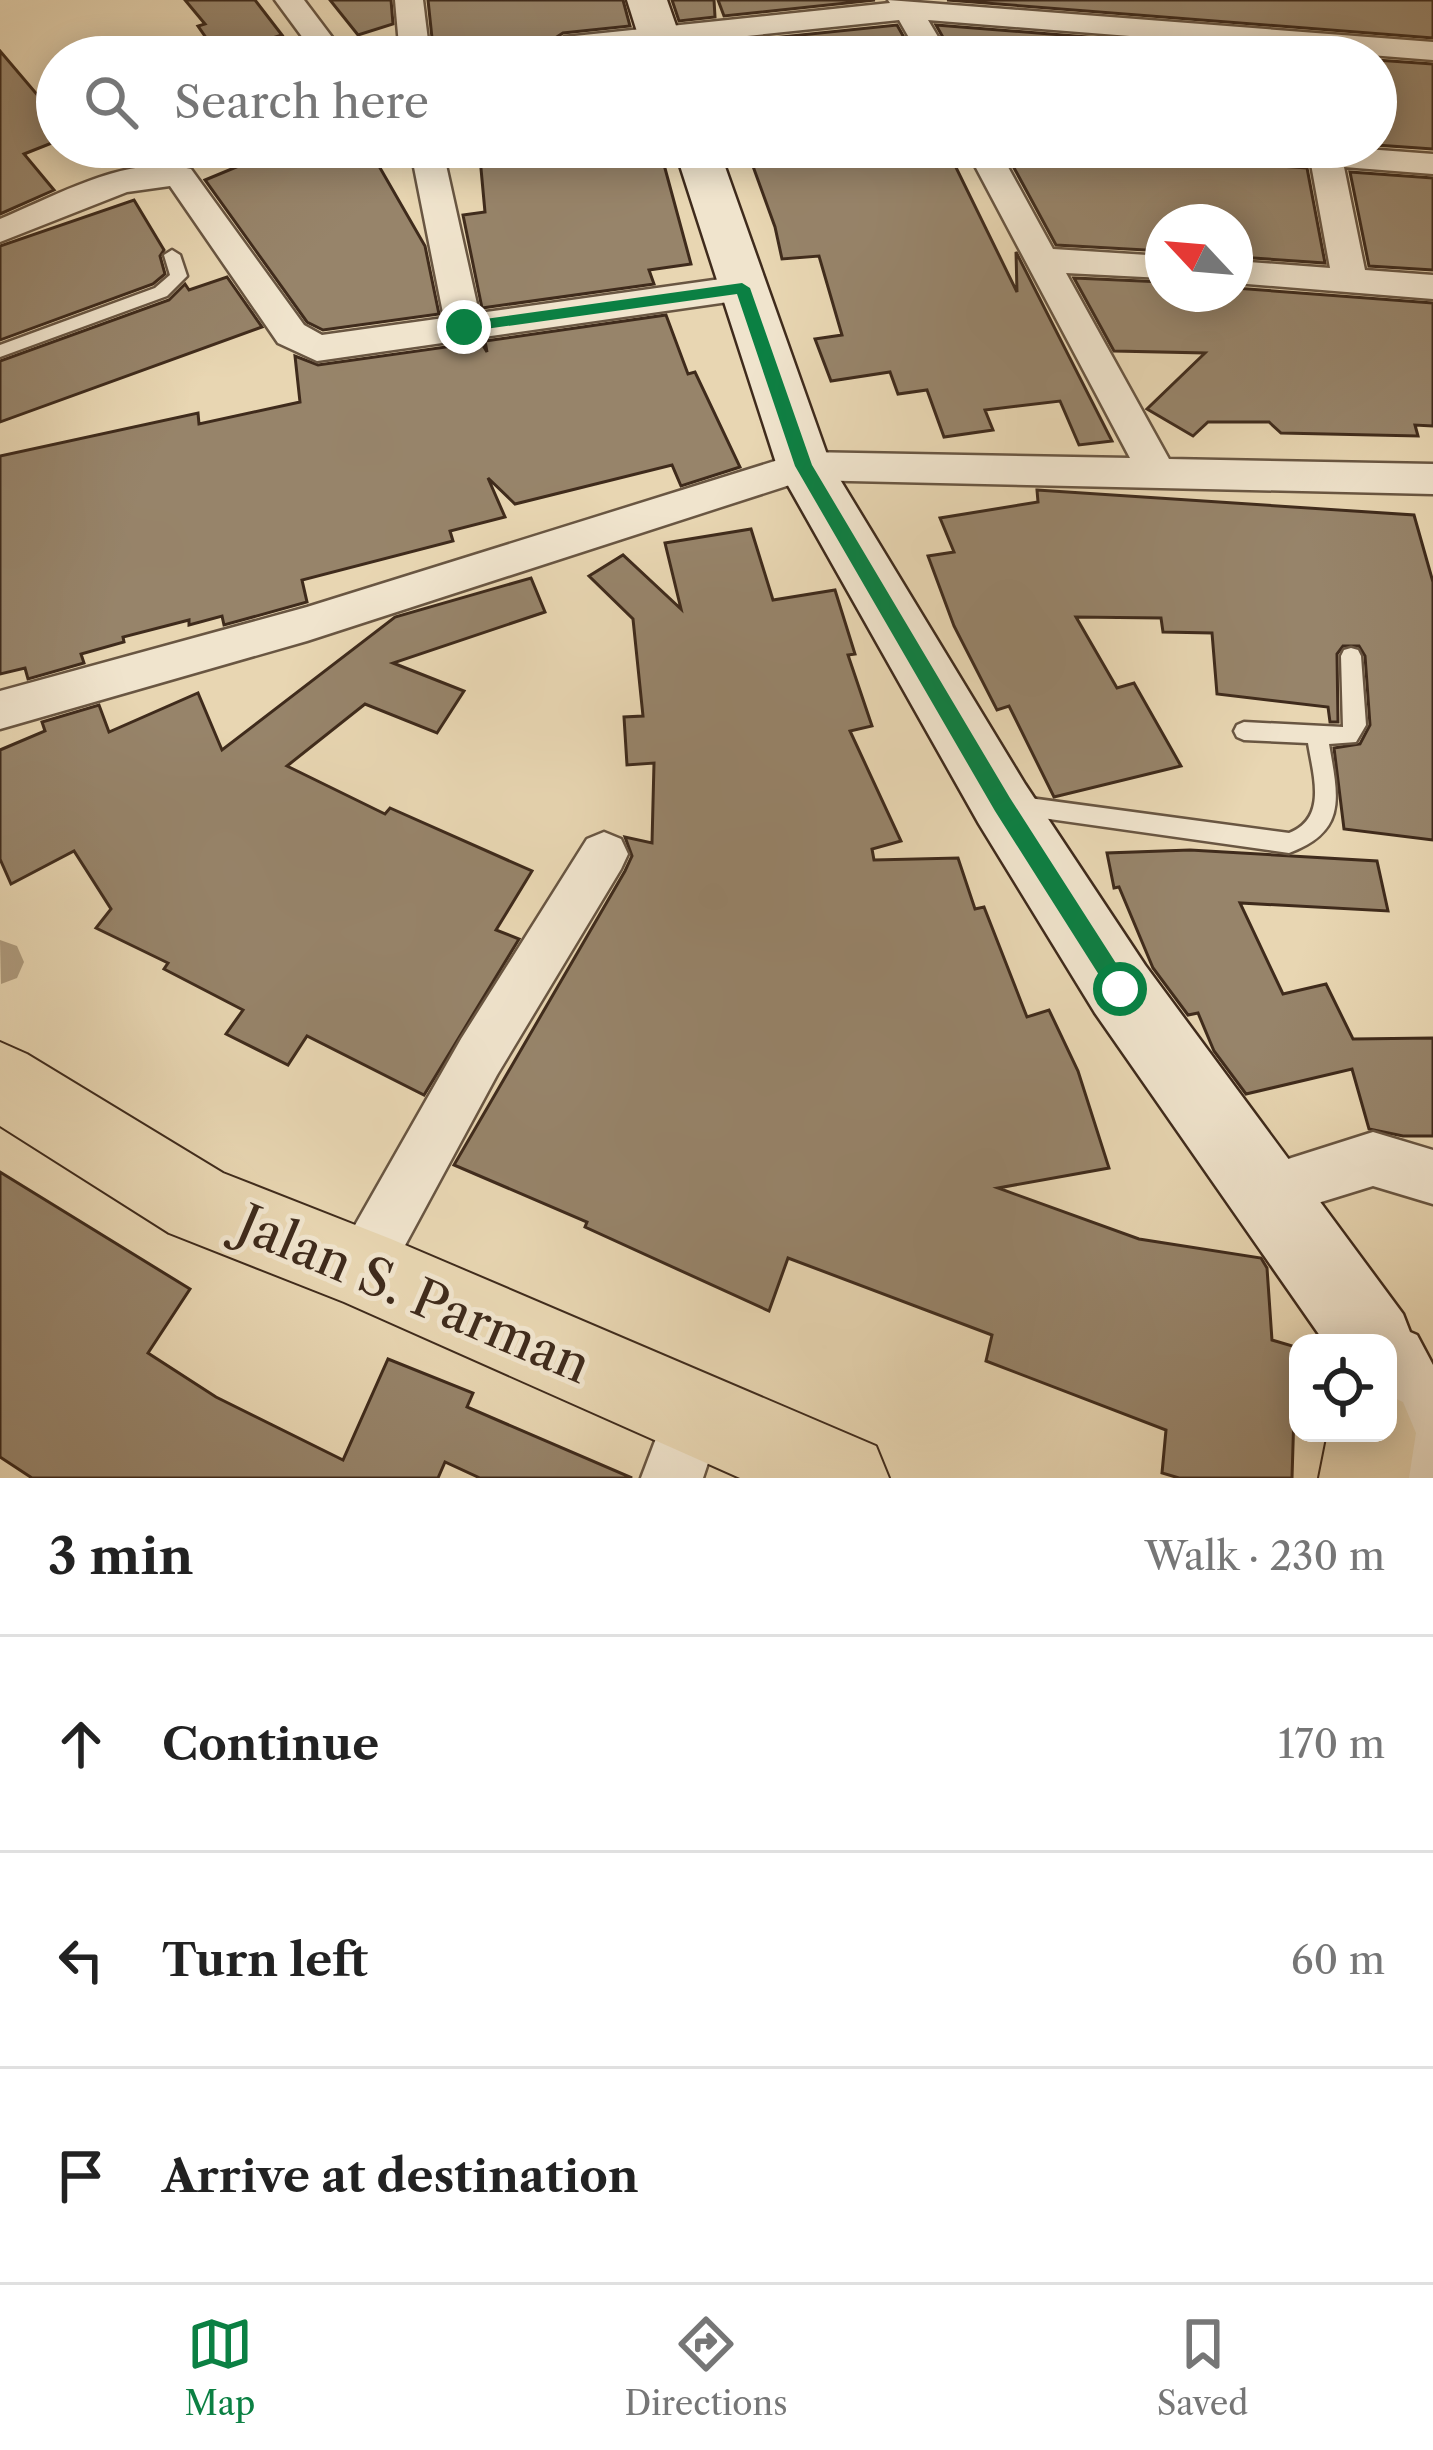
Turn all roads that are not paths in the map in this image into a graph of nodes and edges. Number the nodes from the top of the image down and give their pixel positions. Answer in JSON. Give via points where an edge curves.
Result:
{"nodes":[{"id":1,"x":289,"y":0,"type":"edge"},
{"id":2,"x":409,"y":0,"type":"edge"},
{"id":3,"x":905,"y":5,"type":"edge"},
{"id":4,"x":657,"y":30,"type":"edge"},
{"id":5,"x":316,"y":36,"type":"edge"},
{"id":6,"x":413,"y":36,"type":"edge"},
{"id":7,"x":623,"y":36,"type":"edge"},
{"id":8,"x":922,"y":36,"type":"edge"},
{"id":9,"x":1261,"y":36,"type":"edge"},
{"id":10,"x":1397,"y":48,"type":"edge"},
{"id":11,"x":1433,"y":51,"type":"edge"},
{"id":12,"x":1397,"y":162,"type":"edge"},
{"id":13,"x":1433,"y":164,"type":"edge"},
{"id":14,"x":422,"y":168,"type":"edge"},
{"id":15,"x":703,"y":168,"type":"edge"},
{"id":16,"x":992,"y":168,"type":"edge"},
{"id":17,"x":1328,"y":168,"type":"edge"},
{"id":18,"x":0,"y":231,"type":"edge"},
{"id":19,"x":172,"y":255,"type":"dead end"},
{"id":20,"x":1042,"y":260,"type":"junction"},
{"id":21,"x":1145,"y":266,"type":"edge"},
{"id":22,"x":1253,"y":273,"type":"edge"},
{"id":23,"x":1349,"y":279,"type":"junction"},
{"id":24,"x":1433,"y":287,"type":"edge"},
{"id":25,"x":742,"y":288,"type":"junction"},
{"id":26,"x":464,"y":327,"type":"junction"},
{"id":27,"x":0,"y":351,"type":"edge"},
{"id":28,"x":804,"y":466,"type":"junction"},
{"id":29,"x":1158,"y":473,"type":"junction"},
{"id":30,"x":1433,"y":479,"type":"edge"},
{"id":31,"x":1351,"y":656,"type":"dead end"},
{"id":32,"x":0,"y":710,"type":"edge"},
{"id":33,"x":1244,"y":731,"type":"dead end"},
{"id":34,"x":1317,"y":735,"type":"junction"},
{"id":35,"x":1003,"y":804,"type":"junction"},
{"id":36,"x":604,"y":854,"type":"dead end"},
{"id":37,"x":0,"y":1081,"type":"edge"},
{"id":38,"x":1433,"y":1177,"type":"edge"},
{"id":39,"x":1266,"y":1191,"type":"junction"},
{"id":40,"x":362,"y":1268,"type":"junction"},
{"id":41,"x":1369,"y":1334,"type":"edge"},
{"id":42,"x":1397,"y":1382,"type":"edge"},
{"id":43,"x":1370,"y":1442,"type":"edge"},
{"id":44,"x":684,"y":1445,"type":"edge"},
{"id":45,"x":1433,"y":1454,"type":"edge"},
{"id":46,"x":844,"y":1478,"type":"edge"},
{"id":47,"x":1364,"y":1478,"type":"edge"}],
"edges":[{"from":1,"to":5,"type":"street"},
{"from":2,"to":6,"type":"street"},
{"from":3,"to":4,"type":"street"},
{"from":3,"to":8,"type":"street"},
{"from":3,"to":9,"type":"street"},
{"from":4,"to":7,"type":"street"},
{"from":10,"to":11,"type":"street"},
{"from":12,"to":13,"type":"street"},
{"from":14,"to":26,"type":"street"},
{"from":15,"to":25,"type":"main road"},
{"from":16,"to":20,"type":"street"},
{"from":17,"to":23,"type":"street"},
{"from":18,"to":26,"type":"street","via":[[175,174],[300,343],[337,347]]},
{"from":19,"to":27,"type":"lane","via":[[179,276],[161,292]]},
{"from":20,"to":21,"type":"street"},
{"from":20,"to":29,"type":"street"},
{"from":22,"to":23,"type":"street"},
{"from":23,"to":24,"type":"street"},
{"from":25,"to":26,"type":"street"},
{"from":25,"to":28,"type":"main road"},
{"from":28,"to":29,"type":"street"},
{"from":28,"to":32,"type":"street","via":[[307,624]]},
{"from":28,"to":35,"type":"main road"},
{"from":29,"to":30,"type":"street"},
{"from":31,"to":34,"type":"lane","via":[[1354,730]]},
{"from":33,"to":34,"type":"lane"},
{"from":34,"to":35,"type":"lane","via":[[1323,822],[1315,835],[1289,843]]},
{"from":35,"to":39,"type":"main road","via":[[1120,989]]},
{"from":36,"to":40,"type":"street"},
{"from":37,"to":40,"type":"main road","name":"Jalan S. Parman","via":[[198,1204]]},
{"from":38,"to":39,"type":"street","via":[[1373,1159]]},
{"from":39,"to":41,"type":"main road"},
{"from":40,"to":44,"type":"main road","name":"Jalan S. Parman"},
{"from":42,"to":45,"type":"main road"},
{"from":43,"to":47,"type":"main road"},
{"from":44,"to":46,"type":"main road","name":"Jalan S. Parman"}]}
